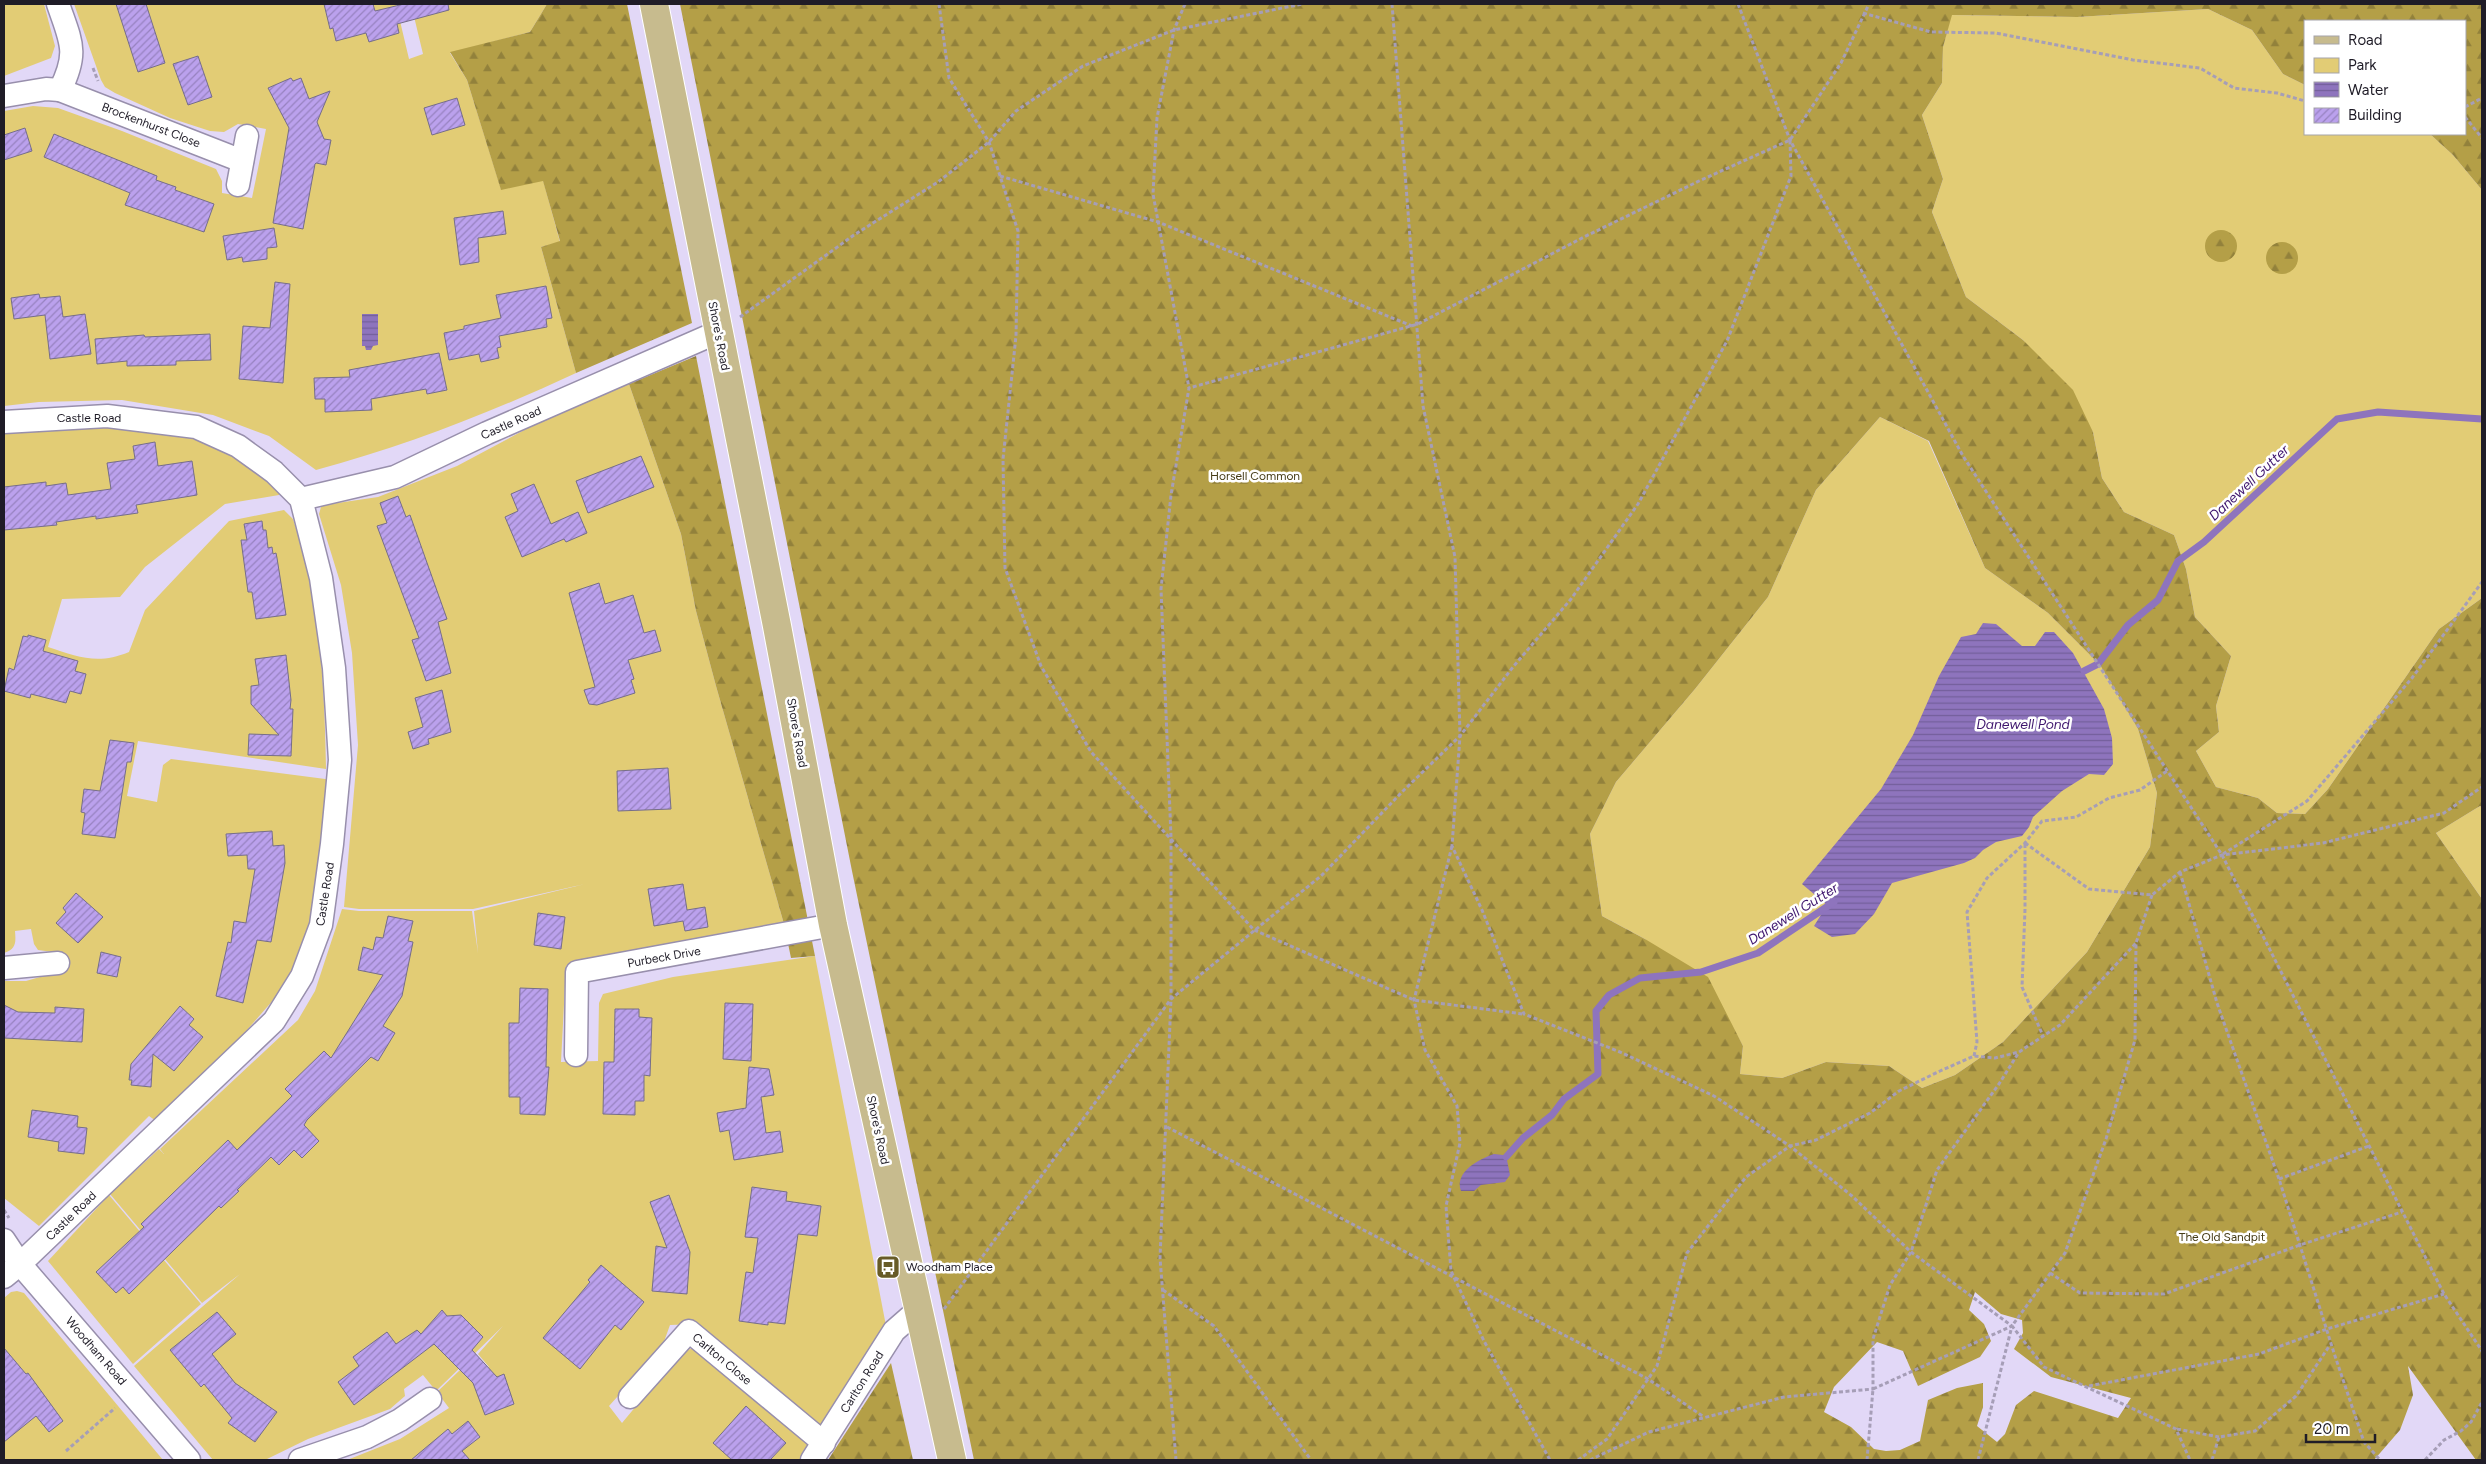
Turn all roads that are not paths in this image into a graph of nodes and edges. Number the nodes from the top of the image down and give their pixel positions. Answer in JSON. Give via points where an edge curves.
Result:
{"nodes":[{"id":1,"x":58,"y":4,"type":"edge"},
{"id":2,"x":654,"y":4,"type":"edge"},
{"id":3,"x":60,"y":90,"type":"junction"},
{"id":4,"x":4,"y":96,"type":"edge"},
{"id":5,"x":247,"y":136,"type":"dead end"},
{"id":6,"x":242,"y":161,"type":"junction"},
{"id":7,"x":238,"y":185,"type":"dead end"},
{"id":8,"x":718,"y":332,"type":"junction"},
{"id":9,"x":4,"y":422,"type":"edge"},
{"id":10,"x":300,"y":499,"type":"junction"},
{"id":11,"x":832,"y":925,"type":"junction"},
{"id":12,"x":58,"y":963,"type":"dead end"},
{"id":13,"x":4,"y":968,"type":"edge"},
{"id":14,"x":576,"y":1055,"type":"dead end"},
{"id":15,"x":4,"y":1240,"type":"edge"},
{"id":16,"x":12,"y":1271,"type":"edge"},
{"id":17,"x":922,"y":1322,"type":"junction"},
{"id":18,"x":630,"y":1397,"type":"dead end"},
{"id":19,"x":430,"y":1399,"type":"dead end"},
{"id":20,"x":818,"y":1452,"type":"edge"},
{"id":21,"x":189,"y":1460,"type":"edge"},
{"id":22,"x":300,"y":1460,"type":"edge"},
{"id":23,"x":952,"y":1460,"type":"edge"}],
"edges":[{"from":1,"to":3,"type":"street","via":[[72,45],[67,76]]},
{"from":2,"to":8,"type":"main road","name":"Shore's Road"},
{"from":3,"to":4,"type":"street","name":"Brockenhurst Close"},
{"from":3,"to":6,"type":"street","name":"Brockenhurst Close"},
{"from":5,"to":6,"type":"street"},
{"from":6,"to":7,"type":"street"},
{"from":8,"to":10,"type":"street","name":"Castle Road","via":[[394,477]]},
{"from":8,"to":11,"type":"main road","name":"Shore's Road"},
{"from":9,"to":10,"type":"street","name":"Castle Road","via":[[107,416],[196,427],[238,446],[274,472]]},
{"from":10,"to":16,"type":"street","name":"Castle Road","via":[[322,578],[334,668],[340,760],[322,916],[313,951],[302,976],[274,1021]]},
{"from":11,"to":14,"type":"street","name":"Purbeck Drive","via":[[577,972]]},
{"from":11,"to":17,"type":"main road","name":"Shore's Road"},
{"from":12,"to":13,"type":"street"},
{"from":15,"to":16,"type":"street","name":"Woodham Road"},
{"from":16,"to":21,"type":"street","name":"Woodham Road","via":[[134,1394]]},
{"from":17,"to":20,"type":"street","name":"Carlton Road","via":[[894,1331]]},
{"from":17,"to":23,"type":"main road","name":"Shore's Road"},
{"from":18,"to":20,"type":"street","name":"Carlton Close","via":[[689,1331]]},
{"from":19,"to":22,"type":"street","via":[[367,1437]]}]}
